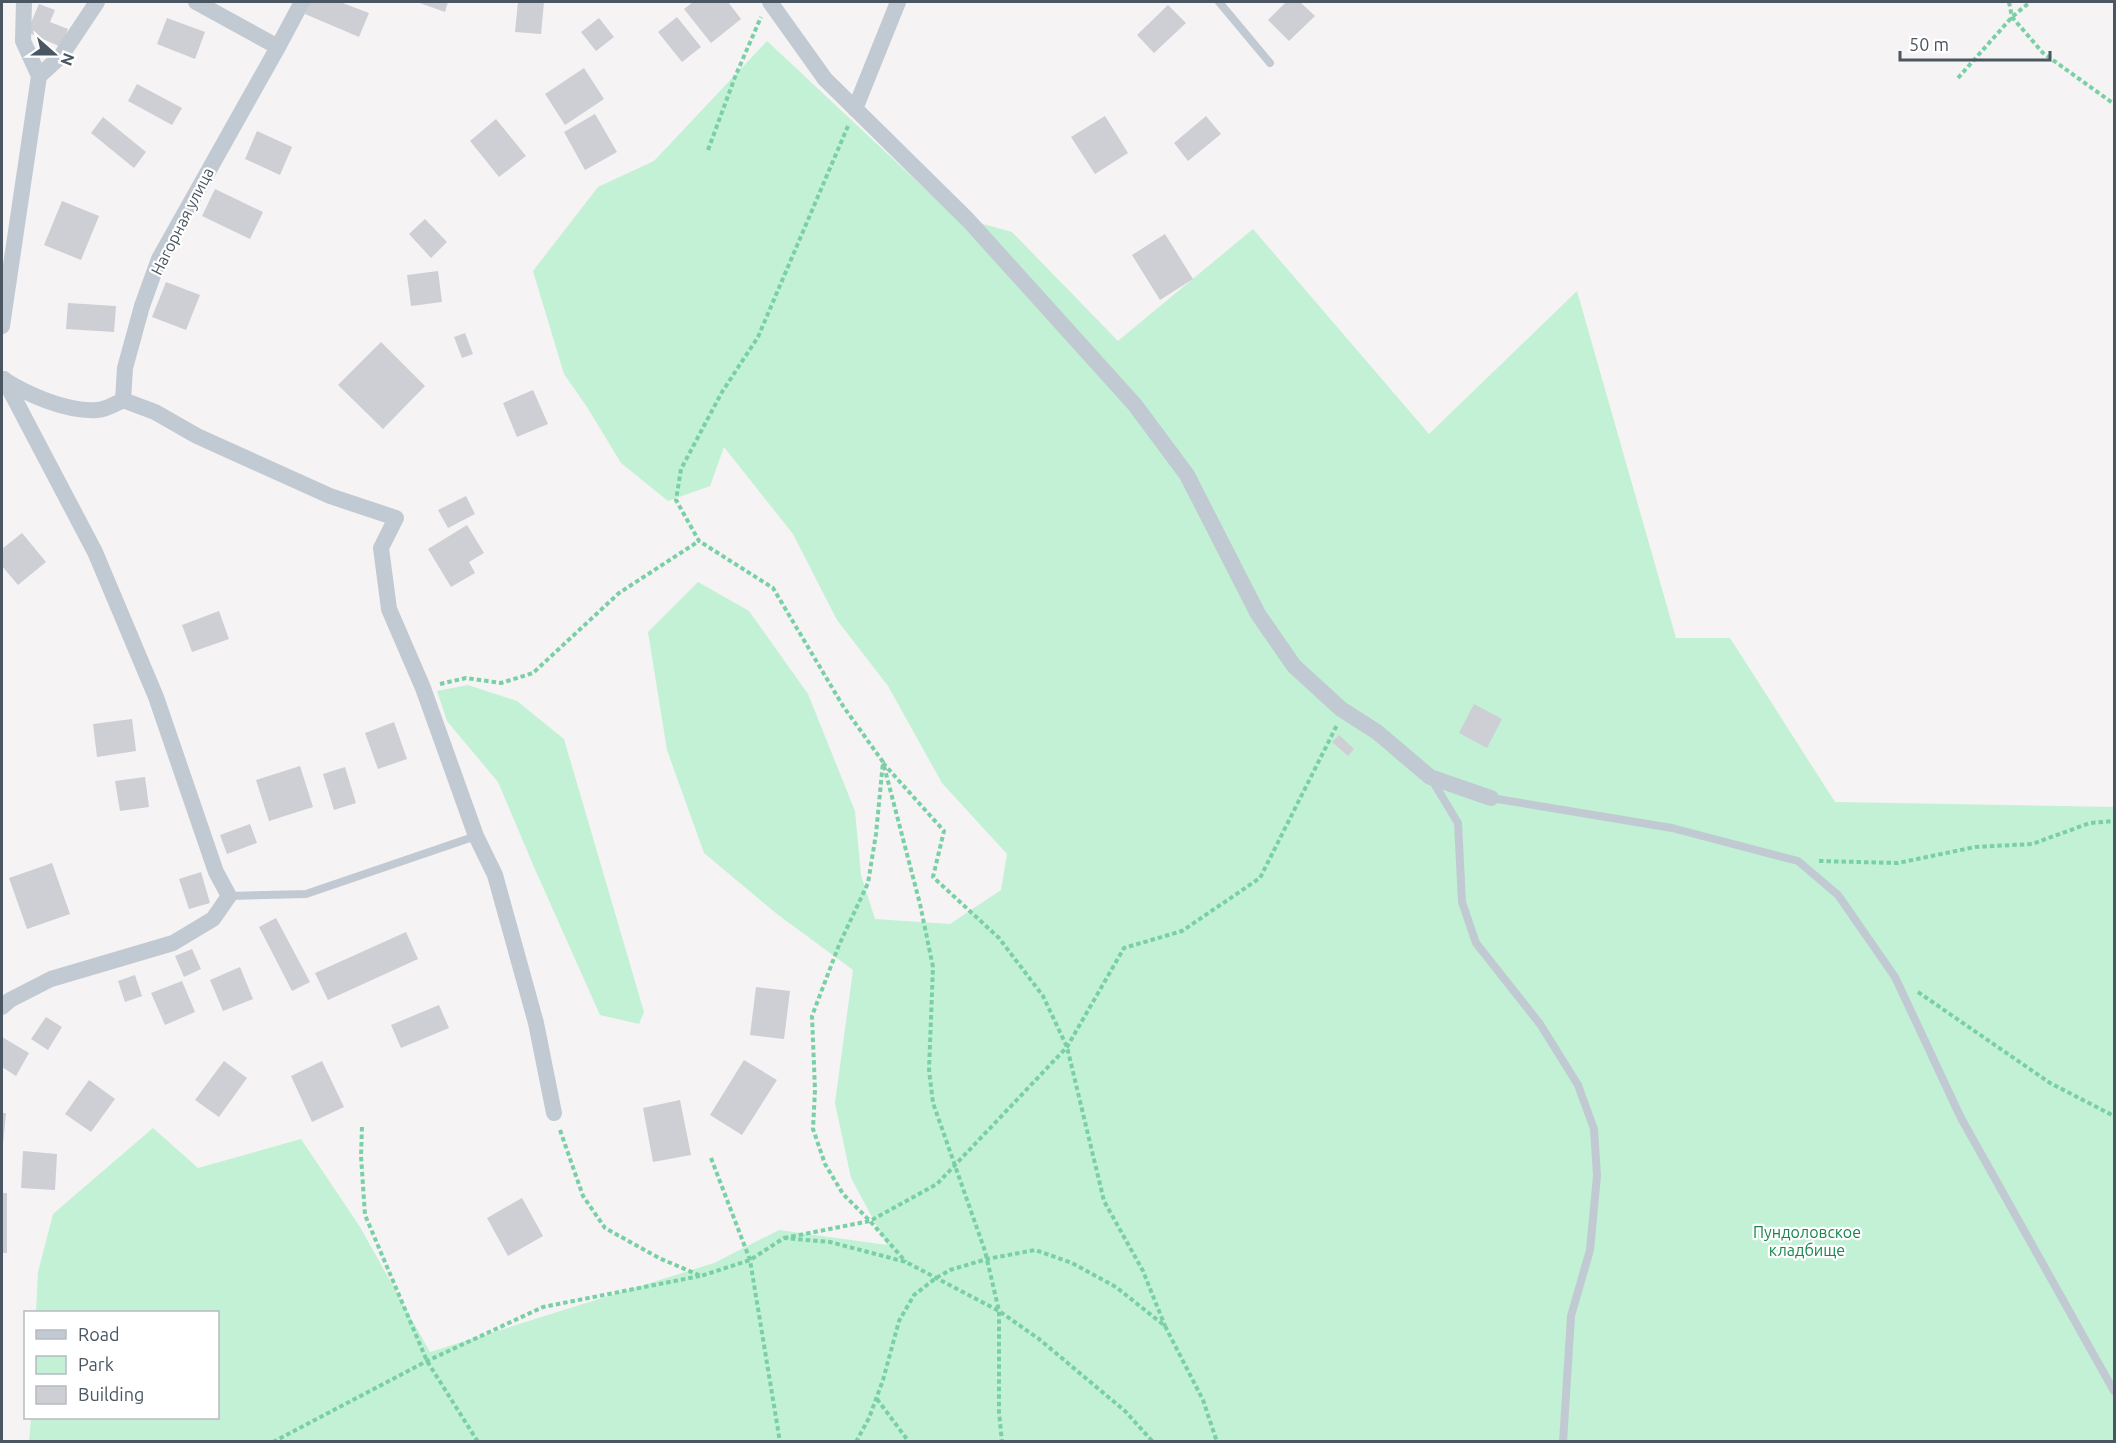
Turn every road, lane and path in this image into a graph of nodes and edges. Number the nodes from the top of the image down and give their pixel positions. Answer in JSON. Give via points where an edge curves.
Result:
{"nodes":[{"id":1,"x":24,"y":2,"type":"edge"},
{"id":2,"x":97,"y":2,"type":"edge"},
{"id":3,"x":196,"y":2,"type":"edge"},
{"id":4,"x":302,"y":2,"type":"edge"},
{"id":5,"x":898,"y":2,"type":"edge"},
{"id":6,"x":1219,"y":2,"type":"edge"},
{"id":7,"x":2009,"y":2,"type":"edge"},
{"id":8,"x":2030,"y":2,"type":"edge"},
{"id":9,"x":767,"y":7,"type":"edge"},
{"id":10,"x":2012,"y":17,"type":"junction"},
{"id":11,"x":279,"y":47,"type":"junction"},
{"id":12,"x":1270,"y":63,"type":"dead end"},
{"id":13,"x":39,"y":76,"type":"junction"},
{"id":14,"x":1958,"y":78,"type":"dead end"},
{"id":15,"x":2115,"y":104,"type":"edge"},
{"id":16,"x":855,"y":109,"type":"junction"},
{"id":17,"x":708,"y":150,"type":"dead end"},
{"id":18,"x":2,"y":326,"type":"edge"},
{"id":19,"x":3,"y":378,"type":"edge"},
{"id":20,"x":123,"y":400,"type":"junction"},
{"id":21,"x":699,"y":541,"type":"junction"},
{"id":22,"x":423,"y":688,"type":"junction"},
{"id":23,"x":1341,"y":709,"type":"junction"},
{"id":24,"x":883,"y":762,"type":"junction"},
{"id":25,"x":1430,"y":777,"type":"junction"},
{"id":26,"x":1491,"y":798,"type":"joint"},
{"id":27,"x":2115,"y":821,"type":"edge"},
{"id":28,"x":476,"y":836,"type":"junction"},
{"id":29,"x":1798,"y":861,"type":"junction"},
{"id":30,"x":229,"y":896,"type":"junction"},
{"id":31,"x":1895,"y":976,"type":"junction"},
{"id":32,"x":2,"y":1007,"type":"edge"},
{"id":33,"x":1067,"y":1047,"type":"junction"},
{"id":34,"x":554,"y":1113,"type":"joint"},
{"id":35,"x":2115,"y":1116,"type":"edge"},
{"id":36,"x":362,"y":1127,"type":"dead end"},
{"id":37,"x":711,"y":1158,"type":"dead end"},
{"id":38,"x":956,"y":1164,"type":"junction"},
{"id":39,"x":870,"y":1221,"type":"junction"},
{"id":40,"x":784,"y":1238,"type":"junction"},
{"id":41,"x":987,"y":1259,"type":"junction"},
{"id":42,"x":750,"y":1260,"type":"junction"},
{"id":43,"x":906,"y":1262,"type":"junction"},
{"id":44,"x":701,"y":1275,"type":"junction"},
{"id":45,"x":936,"y":1278,"type":"junction"},
{"id":46,"x":999,"y":1311,"type":"junction"},
{"id":47,"x":1165,"y":1326,"type":"junction"},
{"id":48,"x":427,"y":1361,"type":"junction"},
{"id":49,"x":2115,"y":1391,"type":"edge"},
{"id":50,"x":876,"y":1399,"type":"junction"},
{"id":51,"x":273,"y":1442,"type":"edge"},
{"id":52,"x":478,"y":1442,"type":"edge"},
{"id":53,"x":780,"y":1442,"type":"edge"},
{"id":54,"x":856,"y":1442,"type":"edge"},
{"id":55,"x":909,"y":1442,"type":"edge"},
{"id":56,"x":1002,"y":1442,"type":"edge"},
{"id":57,"x":1152,"y":1442,"type":"edge"},
{"id":58,"x":1217,"y":1442,"type":"edge"},
{"id":59,"x":1563,"y":1442,"type":"edge"}],
"edges":[{"from":1,"to":13,"type":"street","via":[[23,41]]},
{"from":2,"to":13,"type":"street","via":[[62,56]]},
{"from":3,"to":11,"type":"street"},
{"from":4,"to":11,"type":"street","name":"Нагорная улица"},
{"from":5,"to":16,"type":"street"},
{"from":6,"to":12,"type":"lane"},
{"from":7,"to":10,"type":"path"},
{"from":8,"to":10,"type":"path"},
{"from":9,"to":16,"type":"street","via":[[825,79]]},
{"from":9,"to":17,"type":"path"},
{"from":10,"to":14,"type":"path"},
{"from":10,"to":15,"type":"path","via":[[2043,53]]},
{"from":11,"to":20,"type":"street","name":"Нагорная улица","via":[[159,259],[125,368]]},
{"from":13,"to":18,"type":"street"},
{"from":16,"to":21,"type":"path","via":[[758,337],[722,392],[681,469],[676,500]]},
{"from":16,"to":23,"type":"street","via":[[968,220],[1135,405],[1187,476],[1258,615],[1294,666]]},
{"from":19,"to":20,"type":"street","via":[[34,396],[80,410],[99,410]]},
{"from":19,"to":30,"type":"street","via":[[95,552],[156,697],[216,872]]},
{"from":20,"to":22,"type":"street","via":[[330,496],[396,518],[381,548],[389,609]]},
{"from":21,"to":22,"type":"path","via":[[620,593],[533,673],[501,683],[466,678]]},
{"from":21,"to":24,"type":"path","via":[[772,588],[843,706]]},
{"from":22,"to":28,"type":"street"},
{"from":23,"to":25,"type":"street","via":[[1377,732]]},
{"from":23,"to":33,"type":"path","via":[[1337,727],[1260,878],[1182,931],[1124,948]]},
{"from":24,"to":33,"type":"path","via":[[944,831],[933,877],[999,938],[1043,996]]},
{"from":24,"to":38,"type":"path","via":[[933,967],[929,1070],[933,1103]]},
{"from":24,"to":39,"type":"path","via":[[868,883],[812,1016],[813,1129],[825,1164],[843,1194]]},
{"from":25,"to":26,"type":"street"},
{"from":25,"to":59,"type":"lane","via":[[1458,823],[1462,902],[1476,943],[1540,1024],[1578,1085],[1594,1129],[1597,1176],[1590,1250],[1571,1316]]},
{"from":26,"to":29,"type":"lane","via":[[1672,828]]},
{"from":27,"to":29,"type":"path","via":[[2090,823],[2032,844],[1975,847],[1898,863]]},
{"from":28,"to":30,"type":"lane","via":[[306,894]]},
{"from":28,"to":34,"type":"street","via":[[495,875],[536,1023]]},
{"from":29,"to":31,"type":"lane","via":[[1838,895]]},
{"from":30,"to":32,"type":"street","via":[[213,919],[173,943],[51,979]]},
{"from":31,"to":35,"type":"path","via":[[2050,1083]]},
{"from":31,"to":49,"type":"lane","via":[[1960,1118]]},
{"from":33,"to":38,"type":"path"},
{"from":33,"to":47,"type":"path","via":[[1104,1201],[1143,1271]]},
{"from":34,"to":44,"type":"path","via":[[583,1196],[605,1228],[659,1258]]},
{"from":36,"to":48,"type":"path","via":[[365,1215]]},
{"from":37,"to":42,"type":"path"},
{"from":38,"to":39,"type":"path","via":[[937,1184]]},
{"from":38,"to":41,"type":"path"},
{"from":39,"to":40,"type":"path"},
{"from":39,"to":43,"type":"path"},
{"from":40,"to":42,"type":"path"},
{"from":40,"to":43,"type":"path","via":[[831,1242]]},
{"from":41,"to":45,"type":"path"},
{"from":41,"to":46,"type":"path"},
{"from":41,"to":47,"type":"path","via":[[1035,1250],[1072,1263],[1116,1287]]},
{"from":42,"to":44,"type":"path"},
{"from":42,"to":53,"type":"path"},
{"from":43,"to":45,"type":"path"},
{"from":44,"to":48,"type":"path","via":[[543,1307]]},
{"from":45,"to":46,"type":"path"},
{"from":45,"to":50,"type":"path","via":[[914,1295],[899,1321]]},
{"from":46,"to":56,"type":"path"},
{"from":46,"to":57,"type":"path","via":[[1125,1411]]},
{"from":47,"to":58,"type":"path","via":[[1203,1400]]},
{"from":48,"to":51,"type":"path"},
{"from":48,"to":52,"type":"path"},
{"from":50,"to":54,"type":"path"},
{"from":50,"to":55,"type":"path"}]}
